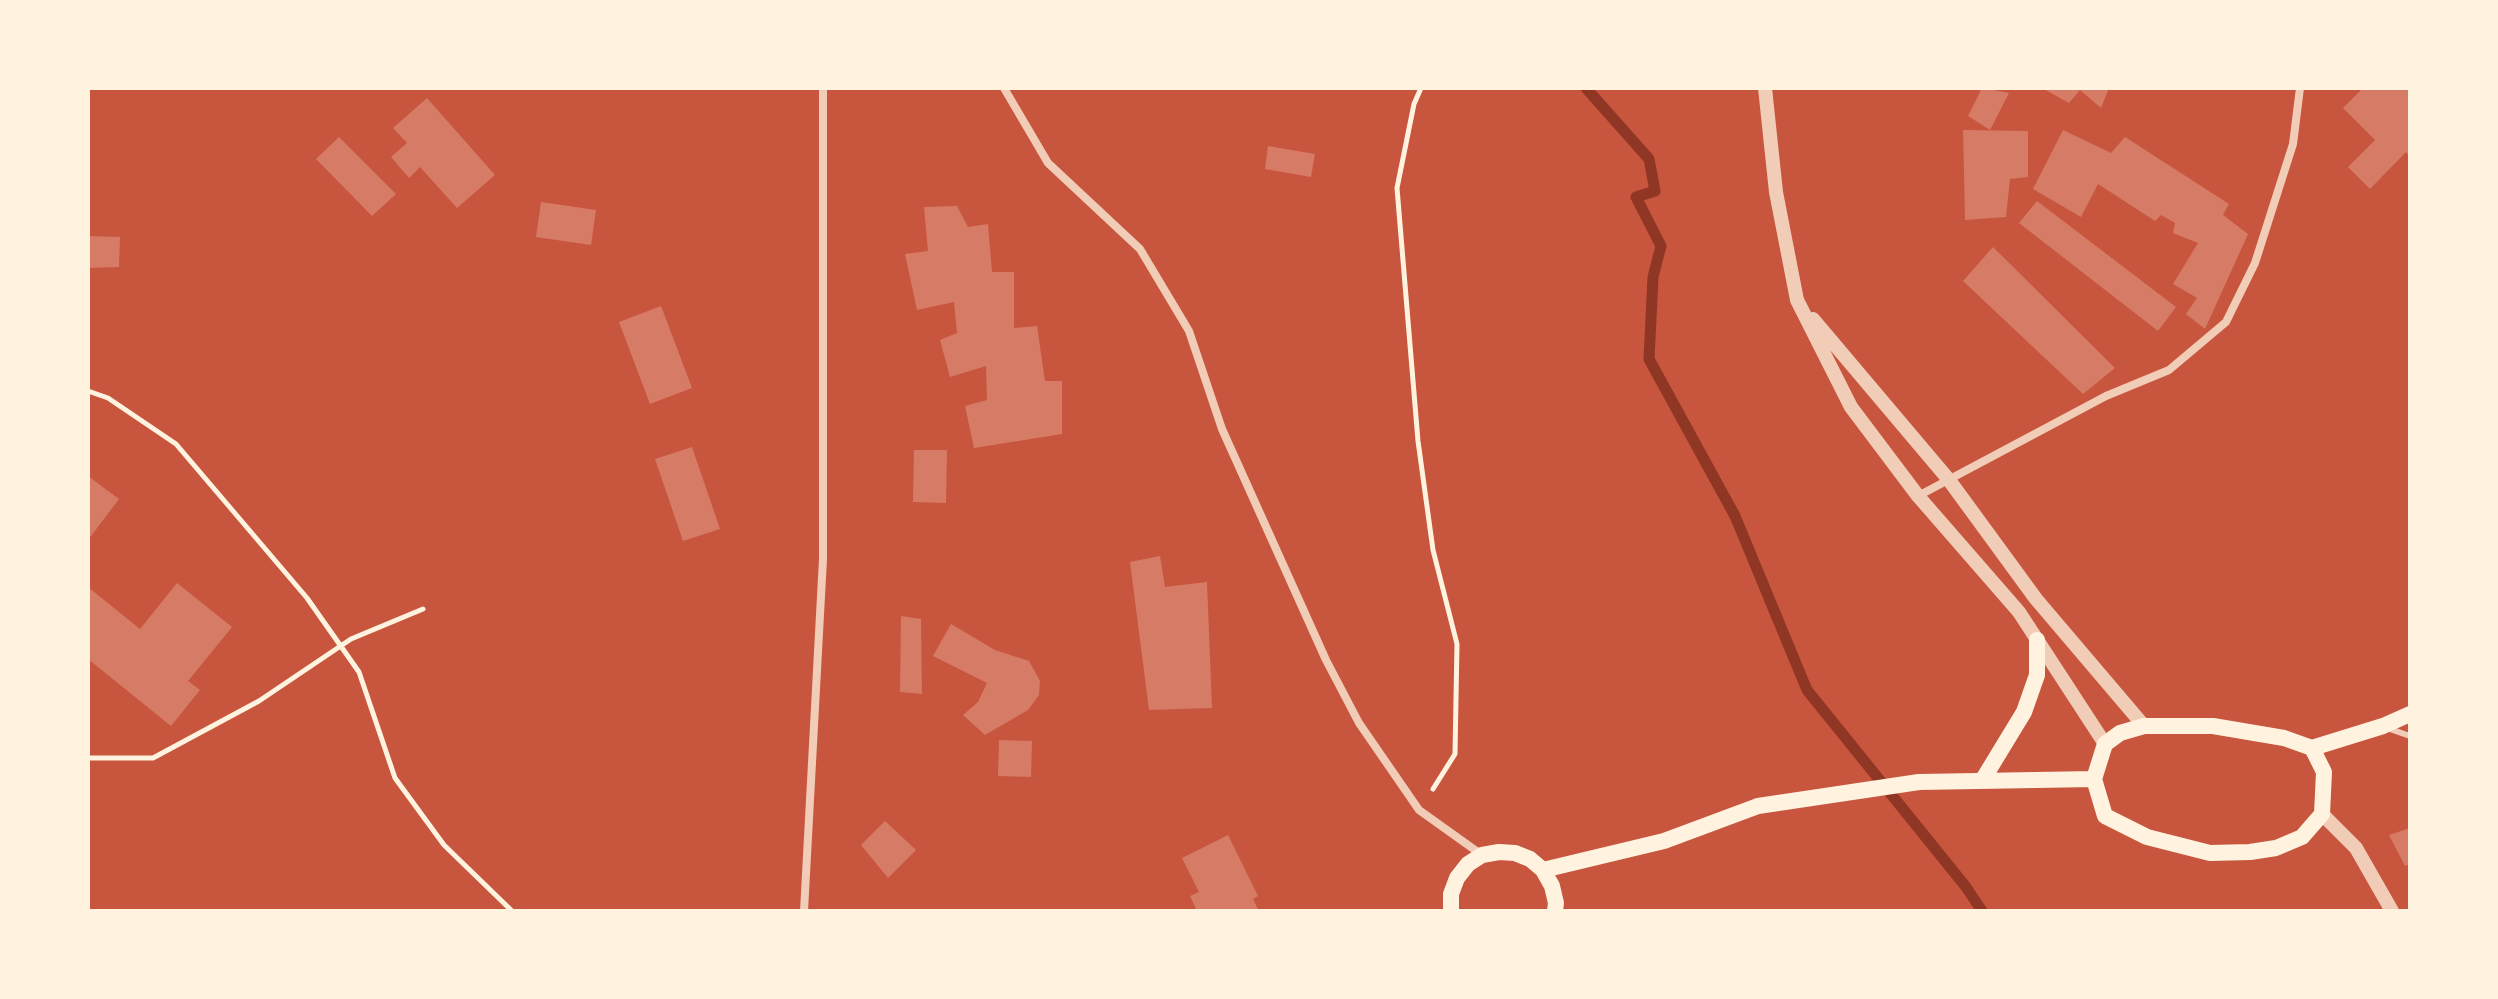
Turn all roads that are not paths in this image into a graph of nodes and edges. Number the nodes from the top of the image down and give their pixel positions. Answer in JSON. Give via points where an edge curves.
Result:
{"nodes":[{"id":1,"x":823,"y":88,"type":"edge"},
{"id":2,"x":1004,"y":88,"type":"edge"},
{"id":3,"x":1765,"y":88,"type":"edge"},
{"id":4,"x":2300,"y":88,"type":"edge"},
{"id":5,"x":1797,"y":300,"type":"junction"},
{"id":6,"x":1949,"y":480,"type":"junction"},
{"id":7,"x":1918,"y":496,"type":"junction"},
{"id":8,"x":2037,"y":640,"type":"junction"},
{"id":9,"x":2410,"y":714,"type":"edge"},
{"id":10,"x":2144,"y":726,"type":"junction"},
{"id":11,"x":2383,"y":726,"type":"junction"},
{"id":12,"x":2410,"y":736,"type":"edge"},
{"id":13,"x":2105,"y":744,"type":"junction"},
{"id":14,"x":2312,"y":748,"type":"junction"},
{"id":15,"x":2094,"y":779,"type":"junction"},
{"id":16,"x":1982,"y":781,"type":"junction"},
{"id":17,"x":2322,"y":814,"type":"junction"},
{"id":18,"x":1482,"y":855,"type":"junction"},
{"id":19,"x":1543,"y":870,"type":"junction"},
{"id":20,"x":804,"y":911,"type":"edge"},
{"id":21,"x":1451,"y":911,"type":"edge"},
{"id":22,"x":1555,"y":911,"type":"edge"},
{"id":23,"x":2392,"y":911,"type":"edge"}],
"edges":[{"from":1,"to":20,"type":"street","via":[[823,559]]},
{"from":2,"to":18,"type":"street","via":[[1048,163],[1140,249],[1189,331],[1222,429],[1359,723],[1419,810]]},
{"from":3,"to":5,"type":"street","via":[[1776,192]]},
{"from":4,"to":6,"type":"street","via":[[2293,144],[2255,263],[2226,322],[2169,370],[2106,396]]},
{"from":5,"to":6,"type":"street"},
{"from":5,"to":7,"type":"street","via":[[1851,407]]},
{"from":6,"to":7,"type":"street"},
{"from":6,"to":10,"type":"street","via":[[2036,599]]},
{"from":7,"to":8,"type":"street"},
{"from":8,"to":13,"type":"street"},
{"from":8,"to":16,"type":"main road","via":[[2037,675],[2024,712]]},
{"from":9,"to":11,"type":"main road"},
{"from":10,"to":13,"type":"main road"},
{"from":10,"to":14,"type":"main road","via":[[2213,726]]},
{"from":11,"to":12,"type":"lane"},
{"from":11,"to":14,"type":"main road"},
{"from":13,"to":15,"type":"main road"},
{"from":14,"to":17,"type":"main road","via":[[2324,772]]},
{"from":15,"to":16,"type":"main road"},
{"from":15,"to":17,"type":"main road","via":[[2105,816],[2147,837],[2210,853],[2276,848],[2302,837]]},
{"from":16,"to":19,"type":"main road","via":[[1919,782],[1758,806],[1664,841]]},
{"from":17,"to":23,"type":"street","via":[[2356,848]]},
{"from":18,"to":19,"type":"main road","via":[[1515,853]]},
{"from":18,"to":21,"type":"main road","via":[[1457,878]]},
{"from":19,"to":22,"type":"main road","via":[[1552,886]]}]}
